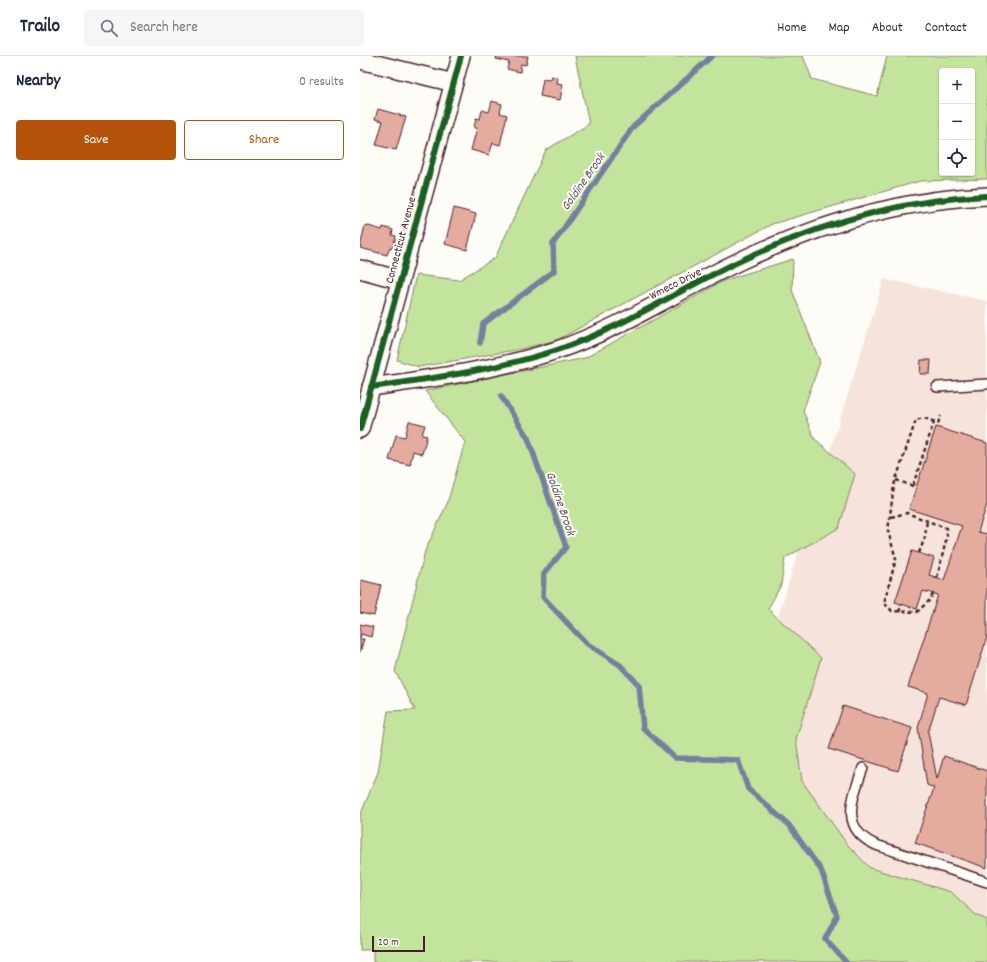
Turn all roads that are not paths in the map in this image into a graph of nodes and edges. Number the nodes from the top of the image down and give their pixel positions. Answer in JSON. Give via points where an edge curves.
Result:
{"nodes":[{"id":1,"x":461,"y":56,"type":"edge"},
{"id":2,"x":360,"y":60,"type":"edge"},
{"id":3,"x":454,"y":83,"type":"junction"},
{"id":4,"x":987,"y":196,"type":"edge"},
{"id":5,"x":360,"y":269,"type":"edge"},
{"id":6,"x":400,"y":280,"type":"junction"},
{"id":7,"x":987,"y":384,"type":"edge"},
{"id":8,"x":371,"y":387,"type":"junction"},
{"id":9,"x":937,"y":388,"type":"dead end"},
{"id":10,"x":360,"y":429,"type":"edge"},
{"id":11,"x":863,"y":768,"type":"dead end"},
{"id":12,"x":987,"y":882,"type":"edge"}],
"edges":[{"from":1,"to":3,"type":"street","name":"Connecticut Avenue"},
{"from":2,"to":3,"type":"street"},
{"from":3,"to":6,"type":"street","name":"Connecticut Avenue"},
{"from":4,"to":8,"type":"street","name":"Wmeco Drive","via":[[919,202],[841,221],[742,260],[651,308],[558,350],[487,370]]},
{"from":5,"to":6,"type":"street"},
{"from":6,"to":8,"type":"street","name":"Connecticut Avenue"},
{"from":7,"to":9,"type":"lane"},
{"from":8,"to":10,"type":"street","name":"Connecticut Avenue"},
{"from":11,"to":12,"type":"lane","via":[[852,798],[851,813],[854,827],[863,838],[876,845]]}]}
